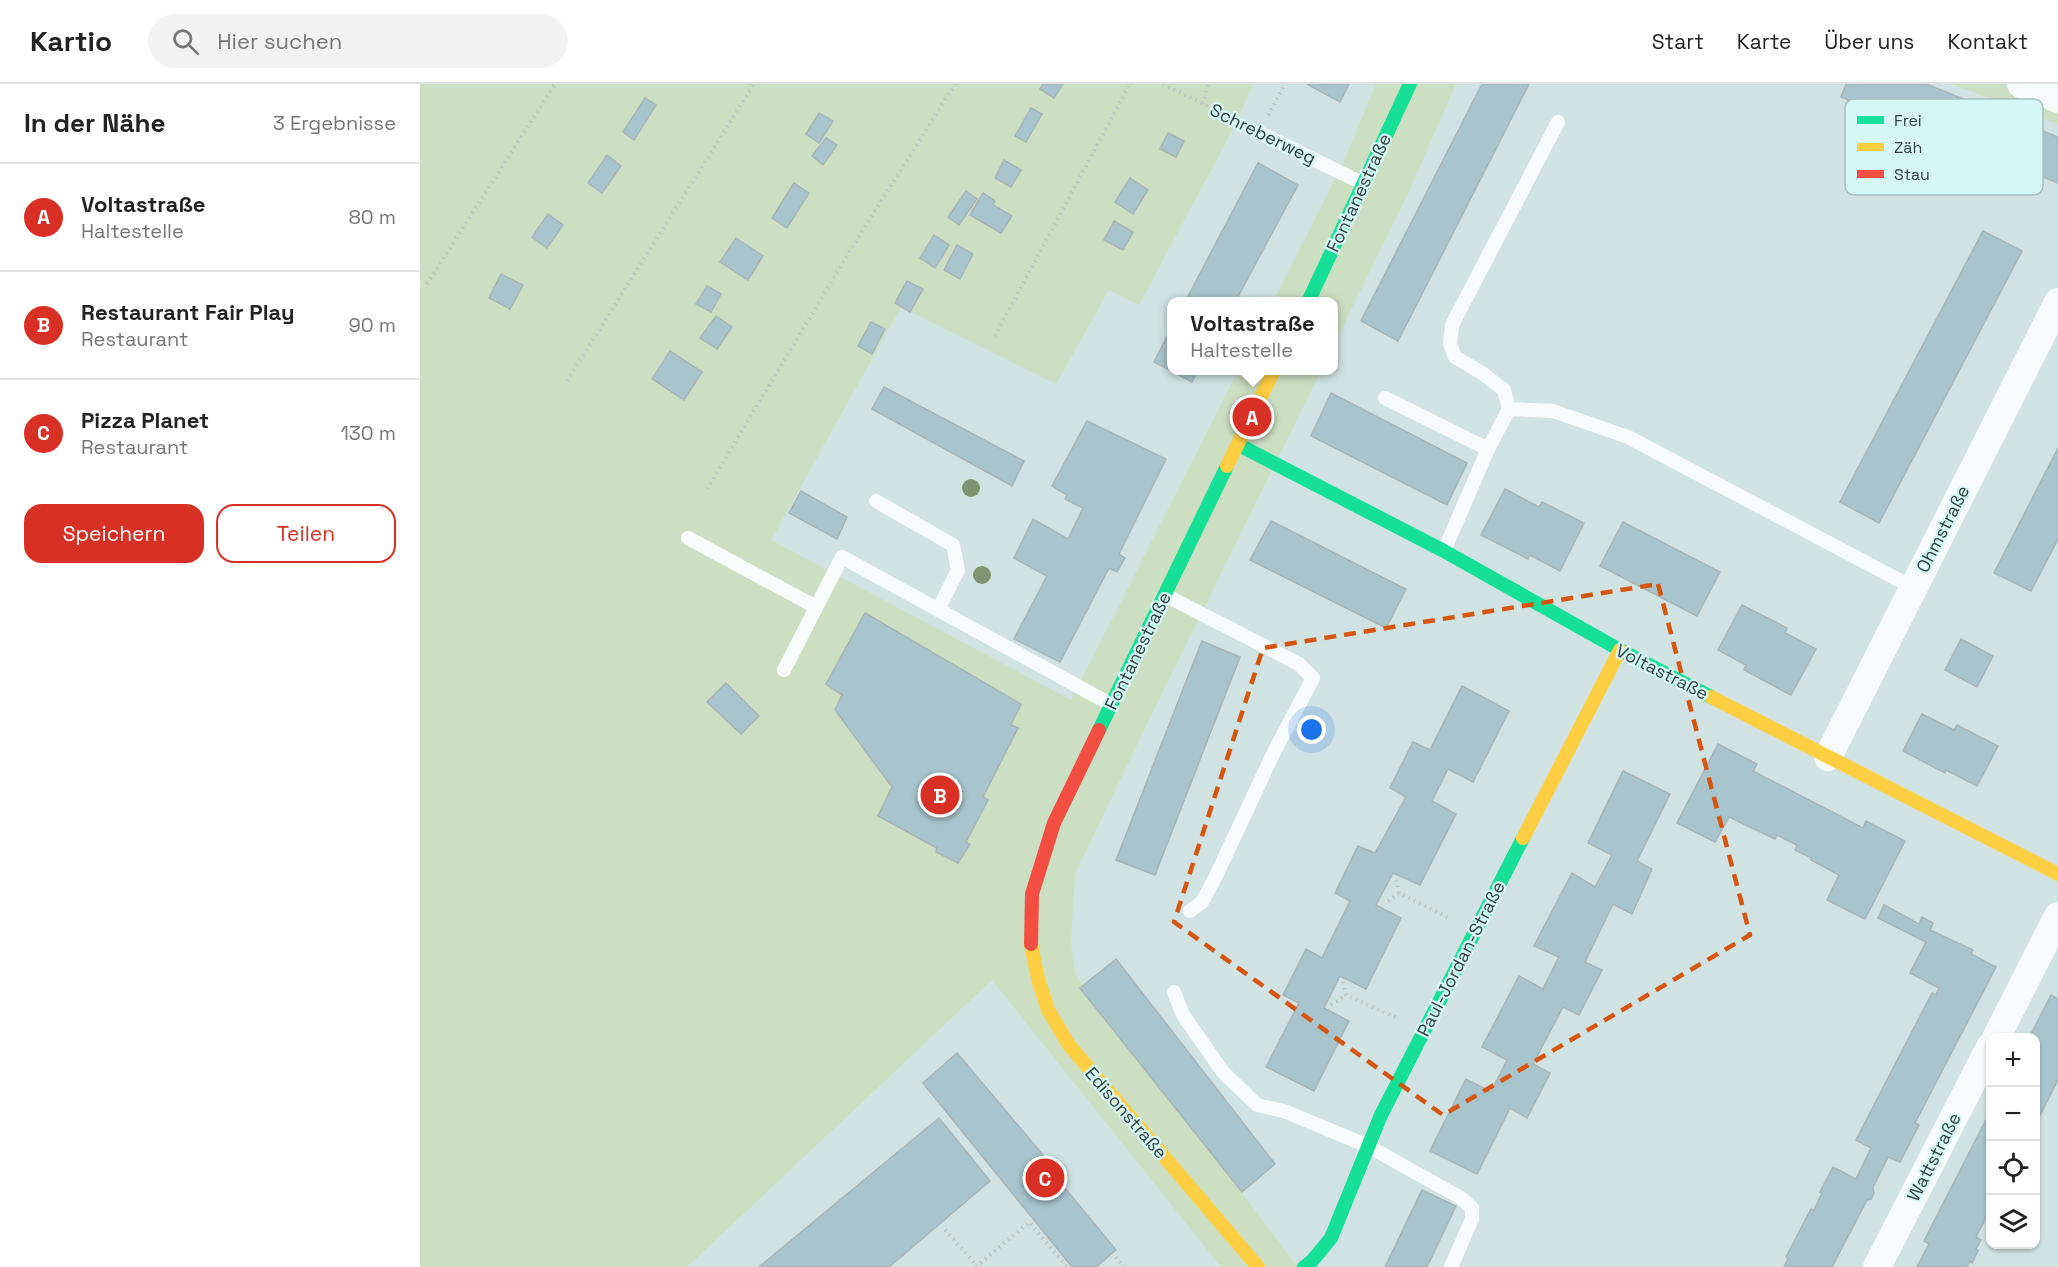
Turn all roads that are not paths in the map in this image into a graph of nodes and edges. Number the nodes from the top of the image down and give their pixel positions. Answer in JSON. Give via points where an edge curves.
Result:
{"nodes":[{"id":1,"x":1410,"y":84,"type":"edge"},
{"id":2,"x":2021,"y":84,"type":"edge"},
{"id":3,"x":2058,"y":99,"type":"edge"},
{"id":4,"x":1557,"y":122,"type":"dead end"},
{"id":5,"x":1258,"y":132,"type":"road end"},
{"id":6,"x":1364,"y":184,"type":"junction"},
{"id":7,"x":1310,"y":297,"type":"edge"},
{"id":8,"x":2058,"y":302,"type":"edge"},
{"id":9,"x":1272,"y":375,"type":"edge"},
{"id":10,"x":1385,"y":398,"type":"dead end"},
{"id":11,"x":1509,"y":409,"type":"junction"},
{"id":12,"x":1239,"y":445,"type":"junction"},
{"id":13,"x":1488,"y":449,"type":"junction"},
{"id":14,"x":876,"y":501,"type":"dead end"},
{"id":15,"x":688,"y":538,"type":"dead end"},
{"id":16,"x":1444,"y":551,"type":"junction"},
{"id":17,"x":1914,"y":588,"type":"junction"},
{"id":18,"x":1165,"y":595,"type":"junction"},
{"id":19,"x":816,"y":607,"type":"junction"},
{"id":20,"x":938,"y":610,"type":"junction"},
{"id":21,"x":1620,"y":650,"type":"junction"},
{"id":22,"x":784,"y":669,"type":"dead end"},
{"id":23,"x":1112,"y":705,"type":"junction"},
{"id":24,"x":1828,"y":757,"type":"junction"},
{"id":25,"x":2058,"y":874,"type":"edge"},
{"id":26,"x":1190,"y":911,"type":"dead end"},
{"id":27,"x":2058,"y":916,"type":"edge"},
{"id":28,"x":1030,"y":939,"type":"joint"},
{"id":29,"x":1174,"y":992,"type":"dead end"},
{"id":30,"x":1999,"y":1033,"type":"edge"},
{"id":31,"x":1986,"y":1055,"type":"edge"},
{"id":32,"x":1368,"y":1146,"type":"junction"},
{"id":33,"x":1258,"y":1267,"type":"edge"},
{"id":34,"x":1304,"y":1267,"type":"edge"},
{"id":35,"x":1451,"y":1267,"type":"edge"},
{"id":36,"x":1877,"y":1267,"type":"edge"}],
"edges":[{"from":1,"to":6,"type":"street","name":"Fontanestraße"},
{"from":2,"to":3,"type":"street"},
{"from":4,"to":11,"type":"lane","via":[[1452,325],[1449,344],[1455,357],[1504,390]]},
{"from":5,"to":6,"type":"lane","name":"Schreberweg"},
{"from":6,"to":7,"type":"street","name":"Fontanestraße"},
{"from":8,"to":17,"type":"street","name":"Ohmstraße"},
{"from":9,"to":12,"type":"street","name":"Fontanestraße"},
{"from":10,"to":13,"type":"lane"},
{"from":11,"to":13,"type":"lane"},
{"from":11,"to":17,"type":"lane","via":[[1553,411],[1628,437]]},
{"from":12,"to":16,"type":"street","name":"Voltastraße"},
{"from":12,"to":18,"type":"street","name":"Fontanestraße"},
{"from":13,"to":16,"type":"lane"},
{"from":14,"to":20,"type":"lane","via":[[953,545],[958,570]]},
{"from":15,"to":19,"type":"lane"},
{"from":16,"to":21,"type":"street","name":"Voltastraße"},
{"from":17,"to":24,"type":"street","name":"Ohmstraße"},
{"from":18,"to":23,"type":"street","name":"Fontanestraße"},
{"from":18,"to":26,"type":"lane","via":[[1299,663],[1313,678],[1215,878],[1202,902]]},
{"from":19,"to":20,"type":"lane","via":[[842,557]]},
{"from":19,"to":22,"type":"lane"},
{"from":20,"to":23,"type":"lane"},
{"from":21,"to":24,"type":"street","name":"Voltastraße"},
{"from":21,"to":32,"type":"street","name":"Paul-Jordan-Straße"},
{"from":23,"to":28,"type":"street","name":"Fontanestraße","via":[[1054,823],[1032,894]]},
{"from":24,"to":25,"type":"street","name":"Voltastraße"},
{"from":27,"to":30,"type":"street"},
{"from":28,"to":33,"type":"street","name":"Edisonstraße","via":[[1048,1010],[1069,1045]]},
{"from":29,"to":32,"type":"lane","via":[[1183,1016],[1223,1072],[1257,1105],[1284,1111]]},
{"from":31,"to":36,"type":"street","name":"Wattstraße"},
{"from":32,"to":34,"type":"street","name":"Paul-Jordan-Straße","via":[[1331,1238]]},
{"from":32,"to":35,"type":"lane","via":[[1472,1208],[1472,1219]]}]}
